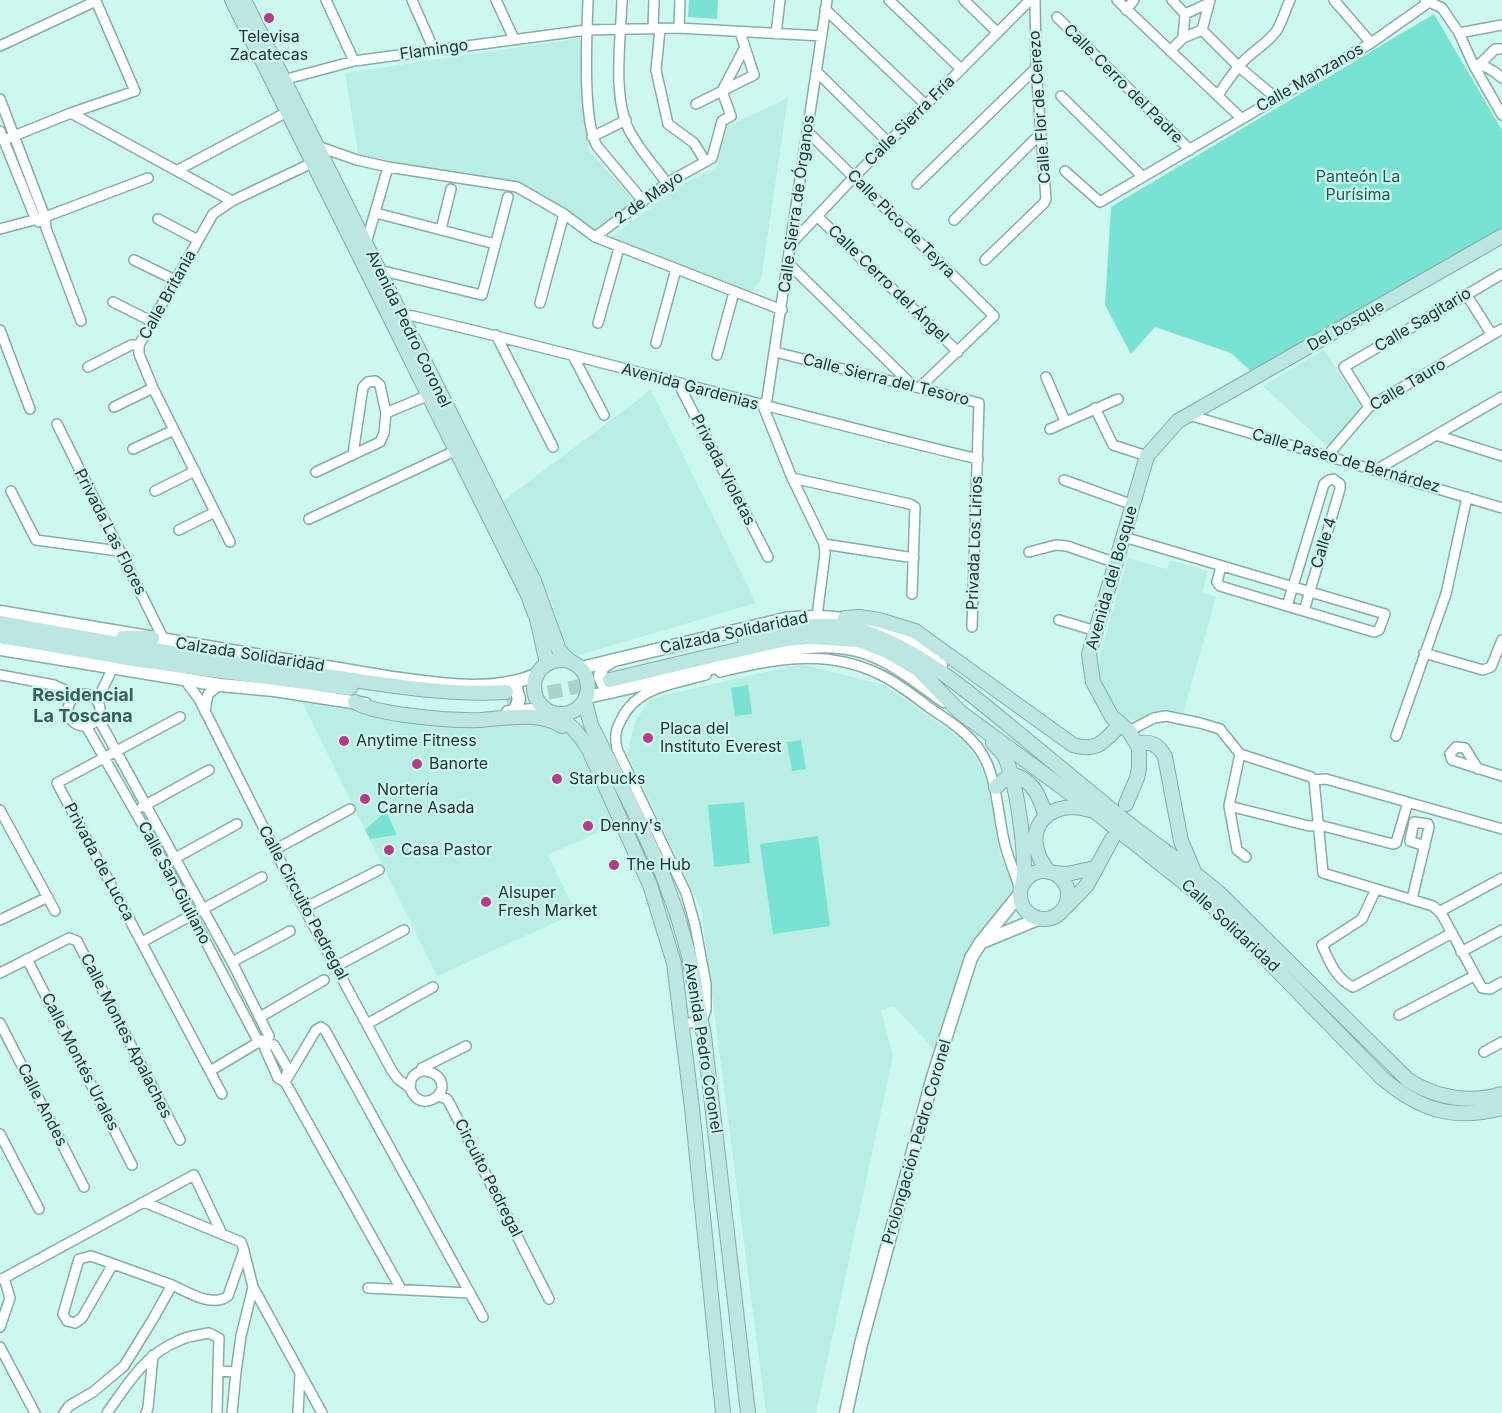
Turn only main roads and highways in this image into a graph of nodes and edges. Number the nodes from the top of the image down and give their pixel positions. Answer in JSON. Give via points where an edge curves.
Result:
{"nodes":[{"id":1,"x":232,"y":0,"type":"edge"},
{"id":2,"x":244,"y":0,"type":"edge"},
{"id":3,"x":252,"y":29,"type":"junction"},
{"id":4,"x":1502,"y":236,"type":"edge"},
{"id":5,"x":363,"y":251,"type":"junction"},
{"id":6,"x":1189,"y":415,"type":"joint"},
{"id":7,"x":461,"y":447,"type":"junction"},
{"id":8,"x":845,"y":618,"type":"road end"},
{"id":9,"x":0,"y":623,"type":"edge"},
{"id":10,"x":0,"y":636,"type":"edge"},
{"id":11,"x":88,"y":639,"type":"junction"},
{"id":12,"x":158,"y":639,"type":"road end"},
{"id":13,"x":568,"y":660,"type":"junction"},
{"id":14,"x":547,"y":663,"type":"junction"},
{"id":15,"x":258,"y":678,"type":"junction"},
{"id":16,"x":274,"y":690,"type":"road end"},
{"id":17,"x":975,"y":697,"type":"joint"},
{"id":18,"x":586,"y":700,"type":"junction"},
{"id":19,"x":355,"y":702,"type":"road end"},
{"id":20,"x":550,"y":711,"type":"junction"},
{"id":21,"x":960,"y":712,"type":"joint"},
{"id":22,"x":974,"y":722,"type":"junction"},
{"id":23,"x":1115,"y":734,"type":"junction"},
{"id":24,"x":1137,"y":744,"type":"junction"},
{"id":25,"x":1011,"y":774,"type":"junction"},
{"id":26,"x":996,"y":787,"type":"road end"},
{"id":27,"x":1126,"y":804,"type":"dead end"},
{"id":28,"x":1093,"y":810,"type":"junction"},
{"id":29,"x":1046,"y":817,"type":"junction"},
{"id":30,"x":621,"y":819,"type":"junction"},
{"id":31,"x":1112,"y":839,"type":"dead end"},
{"id":32,"x":1095,"y":868,"type":"junction"},
{"id":33,"x":1194,"y":871,"type":"junction"},
{"id":34,"x":1052,"y":873,"type":"junction"},
{"id":35,"x":1021,"y":889,"type":"junction"},
{"id":36,"x":1062,"y":911,"type":"junction"},
{"id":37,"x":1502,"y":1094,"type":"edge"},
{"id":38,"x":1502,"y":1108,"type":"edge"},
{"id":39,"x":723,"y":1413,"type":"edge"},
{"id":40,"x":748,"y":1413,"type":"edge"}],
"edges":[{"from":1,"to":3,"type":"main road","name":"Avenida Pedro Coronel"},
{"from":2,"to":3,"type":"main road","name":"Avenida Pedro Coronel"},
{"from":3,"to":5,"type":"main road","name":"Avenida Pedro Coronel","via":[[317,146]]},
{"from":3,"to":5,"type":"main road","name":"Avenida Pedro Coronel","via":[[312,163]]},
{"from":4,"to":6,"type":"main road","name":"Del bosque"},
{"from":5,"to":7,"type":"main road","name":"Avenida Pedro Coronel","via":[[429,395]]},
{"from":5,"to":7,"type":"main road","name":"Avenida Pedro Coronel","via":[[379,270],[402,315]]},
{"from":6,"to":23,"type":"main road","name":"Avenida del Bosque","via":[[1178,421],[1147,456],[1089,654],[1093,682],[1112,717]]},
{"from":7,"to":13,"type":"main road","name":"Avenida Pedro Coronel","via":[[542,598],[559,650]]},
{"from":7,"to":14,"type":"main road","name":"Avenida Pedro Coronel","via":[[527,593]]},
{"from":8,"to":23,"type":"main road","via":[[879,620],[915,631],[1073,745],[1086,748]]},
{"from":9,"to":11,"type":"main road","name":"Calzada Solidaridad"},
{"from":10,"to":15,"type":"main road","name":"Calzada Solidaridad","via":[[116,662]]},
{"from":11,"to":12,"type":"main road"},
{"from":11,"to":15,"type":"main road","name":"Calzada Solidaridad","via":[[238,664],[508,697],[440,700]]},
{"from":13,"to":14,"type":"main road"},
{"from":13,"to":18,"type":"main road","via":[[581,668],[588,684]]},
{"from":14,"to":20,"type":"main road","via":[[533,682],[535,698]]},
{"from":15,"to":16,"type":"main road"},
{"from":17,"to":21,"type":"main road","name":"Calzada Solidaridad","via":[[901,647],[869,633],[834,626],[790,629],[610,671],[787,639],[845,638],[888,651],[918,669]]},
{"from":17,"to":33,"type":"main road","name":"Calle Solidaridad","via":[[1131,826]]},
{"from":18,"to":20,"type":"main road","via":[[571,712]]},
{"from":18,"to":40,"type":"main road","name":"Avenida Pedro Coronel","via":[[591,725],[661,870],[685,939],[702,1021]]},
{"from":19,"to":30,"type":"main road","via":[[368,708],[440,718],[534,717],[555,722],[580,743],[612,811]]},
{"from":20,"to":30,"type":"main road","name":"Avenida Pedro Coronel","via":[[568,722],[584,741]]},
{"from":21,"to":22,"type":"main road","name":"Calle Solidaridad"},
{"from":22,"to":25,"type":"main road","via":[[1004,755]]},
{"from":22,"to":28,"type":"main road","name":"Calle Solidaridad"},
{"from":23,"to":24,"type":"main road","name":"Avenida del Bosque"},
{"from":24,"to":27,"type":"main road","via":[[1139,768]]},
{"from":24,"to":33,"type":"main road","via":[[1153,743],[1165,757],[1181,841]]},
{"from":25,"to":26,"type":"main road"},
{"from":25,"to":29,"type":"main road","via":[[1023,778],[1036,790]]},
{"from":25,"to":35,"type":"main road","via":[[1024,851]]},
{"from":28,"to":29,"type":"main road","via":[[1067,807]]},
{"from":28,"to":38,"type":"main road","name":"Calle Solidaridad","via":[[1229,921],[1400,1093],[1443,1112],[1480,1113]]},
{"from":29,"to":34,"type":"main road","via":[[1037,829],[1036,851]]},
{"from":30,"to":39,"type":"main road","name":"Avenida Pedro Coronel","via":[[650,885],[674,963]]},
{"from":31,"to":32,"type":"main road"},
{"from":32,"to":34,"type":"main road"},
{"from":32,"to":36,"type":"main road","via":[[1087,885]]},
{"from":33,"to":37,"type":"main road","name":"Calle Solidaridad","via":[[1408,1080],[1445,1096],[1480,1098]]},
{"from":34,"to":35,"type":"main road","via":[[1035,873]]},
{"from":34,"to":36,"type":"main road","via":[[1063,880],[1068,893]]},
{"from":35,"to":36,"type":"main road","via":[[1023,907],[1038,919],[1051,918]]}]}
